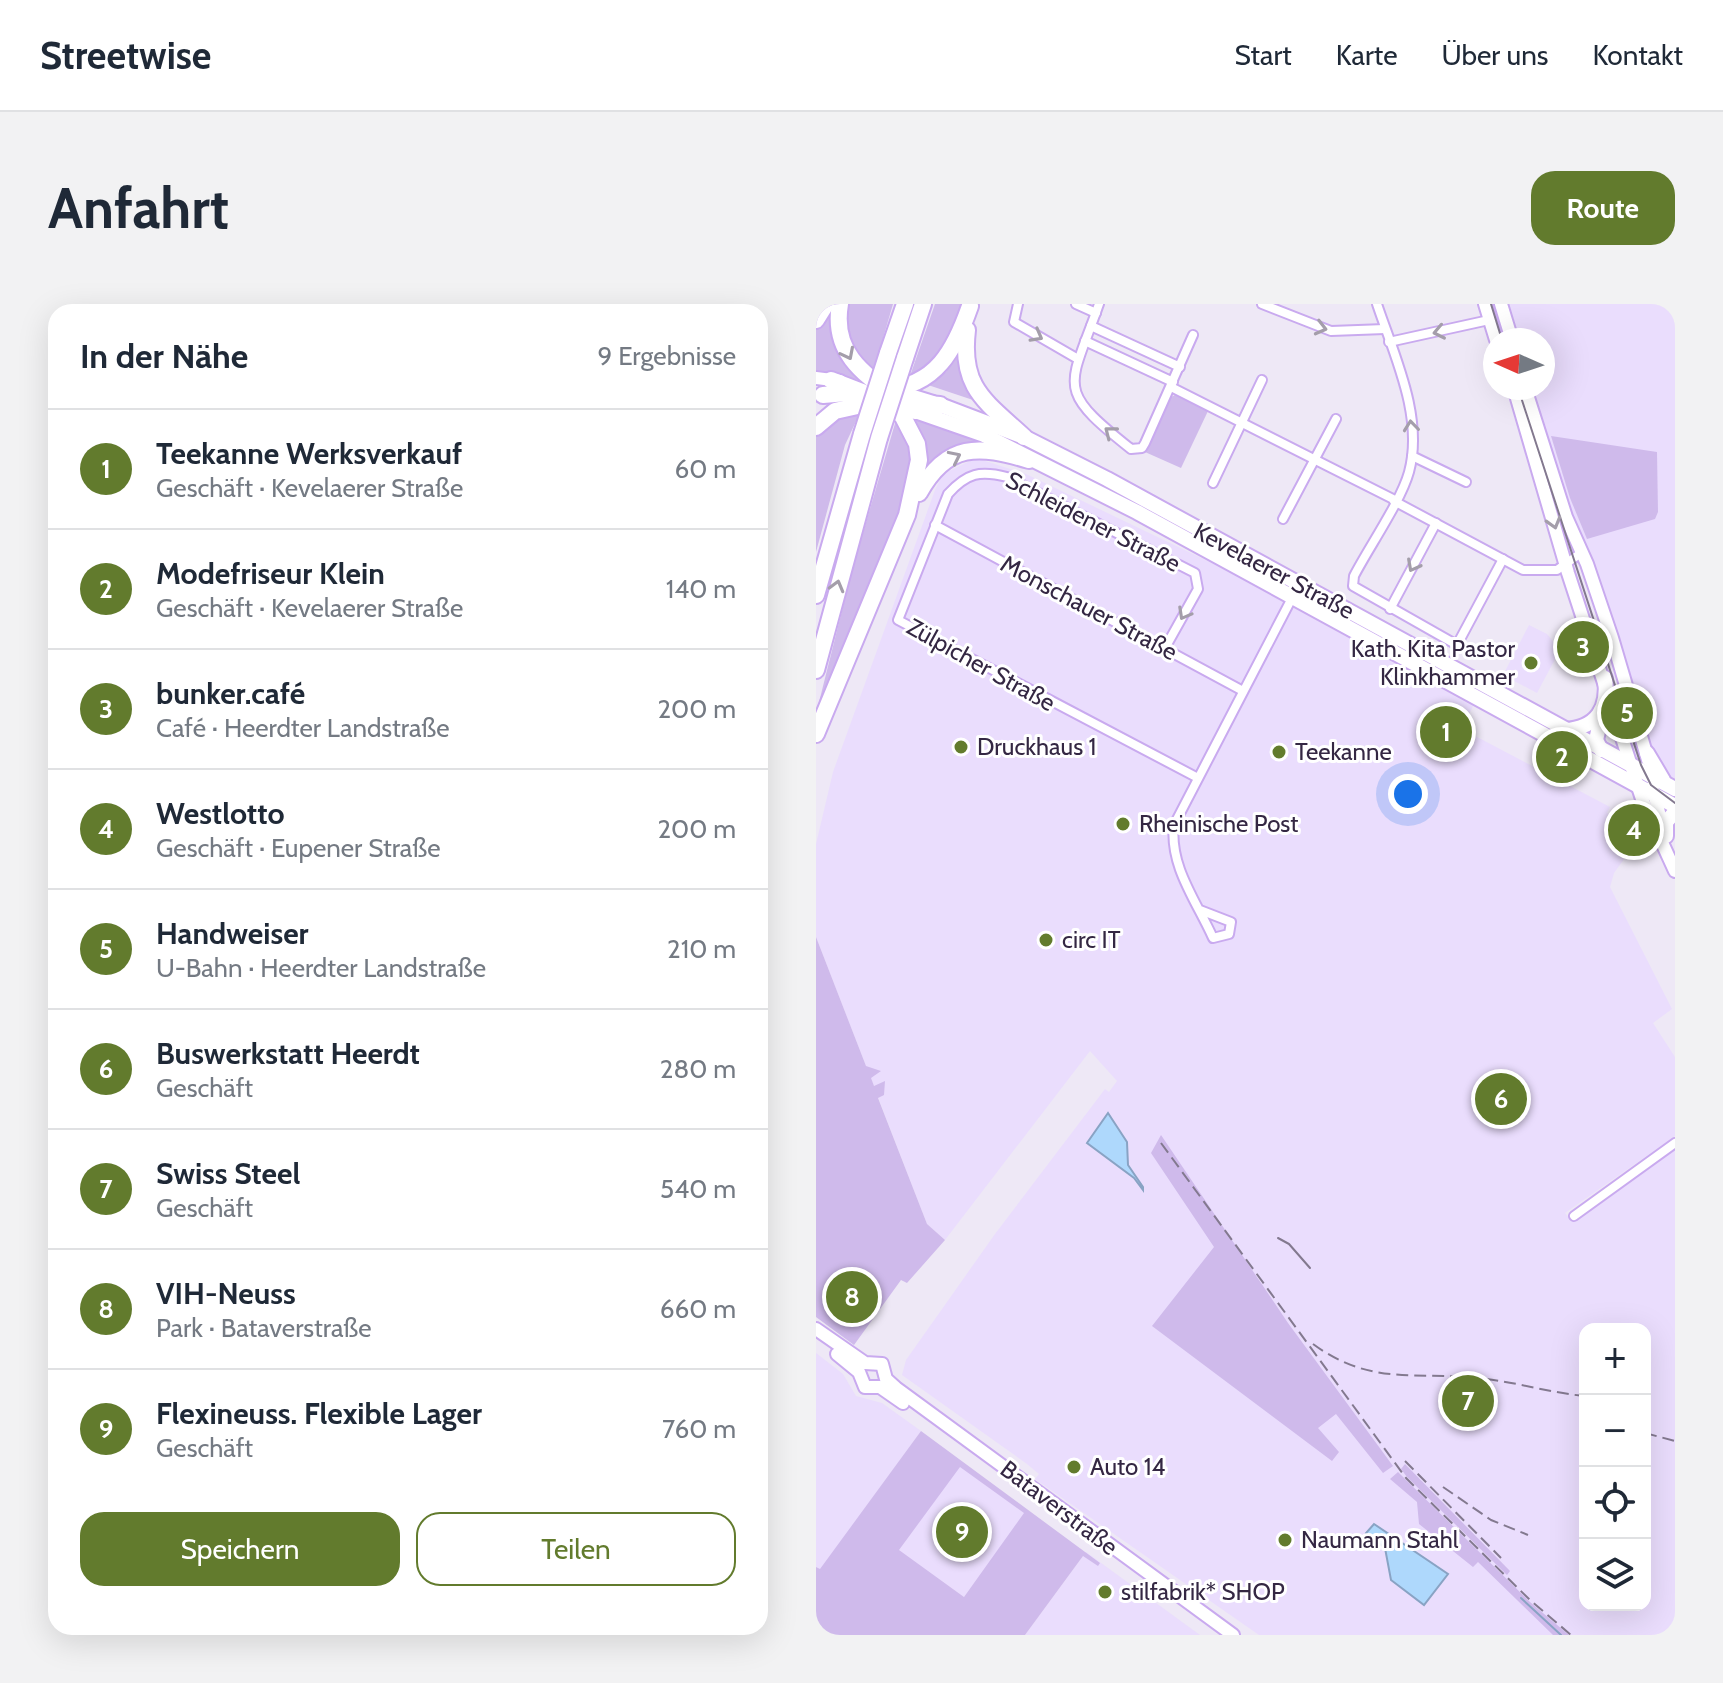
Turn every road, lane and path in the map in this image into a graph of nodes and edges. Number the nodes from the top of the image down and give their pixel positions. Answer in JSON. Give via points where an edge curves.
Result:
{"nodes":[{"id":1,"x":826,"y":304,"type":"edge"},
{"id":2,"x":840,"y":304,"type":"edge"},
{"id":3,"x":905,"y":304,"type":"edge"},
{"id":4,"x":923,"y":304,"type":"edge"},
{"id":5,"x":1018,"y":304,"type":"edge"},
{"id":6,"x":1076,"y":304,"type":"edge"},
{"id":7,"x":1262,"y":304,"type":"edge"},
{"id":8,"x":1377,"y":304,"type":"edge"},
{"id":9,"x":1485,"y":304,"type":"edge"},
{"id":10,"x":1501,"y":304,"type":"edge"},
{"id":11,"x":970,"y":305,"type":"edge"},
{"id":12,"x":1098,"y":308,"type":"edge"},
{"id":13,"x":816,"y":320,"type":"edge"},
{"id":14,"x":1489,"y":320,"type":"junction"},
{"id":15,"x":1091,"y":326,"type":"junction"},
{"id":16,"x":1492,"y":328,"type":"edge"},
{"id":17,"x":1508,"y":328,"type":"edge"},
{"id":18,"x":1385,"y":329,"type":"junction"},
{"id":19,"x":1193,"y":335,"type":"dead end"},
{"id":20,"x":1085,"y":341,"type":"junction"},
{"id":21,"x":1389,"y":342,"type":"junction"},
{"id":22,"x":1078,"y":359,"type":"junction"},
{"id":23,"x":1180,"y":367,"type":"junction"},
{"id":24,"x":1262,"y":380,"type":"dead end"},
{"id":25,"x":1172,"y":384,"type":"junction"},
{"id":26,"x":822,"y":387,"type":"edge"},
{"id":27,"x":883,"y":396,"type":"junction"},
{"id":28,"x":1518,"y":400,"type":"edge"},
{"id":29,"x":1529,"y":400,"type":"edge"},
{"id":30,"x":940,"y":405,"type":"junction"},
{"id":31,"x":909,"y":407,"type":"junction"},
{"id":32,"x":1336,"y":419,"type":"dead end"},
{"id":33,"x":1243,"y":420,"type":"junction"},
{"id":34,"x":816,"y":427,"type":"edge"},
{"id":35,"x":871,"y":436,"type":"junction"},
{"id":36,"x":1024,"y":437,"type":"junction"},
{"id":37,"x":1412,"y":456,"type":"junction"},
{"id":38,"x":1316,"y":458,"type":"junction"},
{"id":39,"x":1029,"y":460,"type":"junction"},
{"id":40,"x":1466,"y":482,"type":"dead end"},
{"id":41,"x":1213,"y":483,"type":"dead end"},
{"id":42,"x":1394,"y":500,"type":"junction"},
{"id":43,"x":907,"y":515,"type":"junction"},
{"id":44,"x":1283,"y":519,"type":"dead end"},
{"id":45,"x":1436,"y":523,"type":"junction"},
{"id":46,"x":935,"y":525,"type":"junction"},
{"id":47,"x":1581,"y":553,"type":"junction"},
{"id":48,"x":1503,"y":559,"type":"junction"},
{"id":49,"x":1566,"y":566,"type":"junction"},
{"id":50,"x":816,"y":595,"type":"edge"},
{"id":51,"x":1293,"y":596,"type":"junction"},
{"id":52,"x":1390,"y":609,"type":"junction"},
{"id":53,"x":1165,"y":648,"type":"junction"},
{"id":54,"x":816,"y":670,"type":"edge"},
{"id":55,"x":1605,"y":678,"type":"junction"},
{"id":56,"x":1243,"y":691,"type":"junction"},
{"id":57,"x":1565,"y":730,"type":"junction"},
{"id":58,"x":816,"y":734,"type":"edge"},
{"id":59,"x":1623,"y":734,"type":"junction"},
{"id":60,"x":1602,"y":750,"type":"junction"},
{"id":61,"x":1647,"y":753,"type":"junction"},
{"id":62,"x":1633,"y":767,"type":"junction"},
{"id":63,"x":1650,"y":776,"type":"junction"},
{"id":64,"x":1198,"y":778,"type":"junction"},
{"id":65,"x":1670,"y":786,"type":"edge"},
{"id":66,"x":1646,"y":792,"type":"junction"},
{"id":67,"x":1675,"y":806,"type":"edge"},
{"id":68,"x":1675,"y":812,"type":"edge"},
{"id":69,"x":1666,"y":836,"type":"junction"},
{"id":70,"x":1675,"y":857,"type":"edge"},
{"id":71,"x":1675,"y":871,"type":"edge"},
{"id":72,"x":1200,"y":910,"type":"dead end"},
{"id":73,"x":1675,"y":1143,"type":"edge"},
{"id":74,"x":1574,"y":1216,"type":"dead end"},
{"id":75,"x":816,"y":1329,"type":"edge"},
{"id":76,"x":816,"y":1338,"type":"edge"},
{"id":77,"x":862,"y":1368,"type":"junction"},
{"id":78,"x":883,"y":1383,"type":"junction"},
{"id":79,"x":1219,"y":1635,"type":"edge"},
{"id":80,"x":1233,"y":1635,"type":"edge"}],
"edges":[{"from":1,"to":13,"type":"highway"},
{"from":2,"to":27,"type":"highway","one_way":true,"via":[[846,353]]},
{"from":3,"to":35,"type":"highway","bridge":true,"via":[[888,353]]},
{"from":4,"to":35,"type":"highway","bridge":true},
{"from":5,"to":22,"type":"street","one_way":true,"via":[[1014,322]]},
{"from":6,"to":12,"type":"street"},
{"from":7,"to":18,"type":"street","one_way":true,"via":[[1331,331]]},
{"from":8,"to":18,"type":"street"},
{"from":9,"to":14,"type":"main road"},
{"from":10,"to":17,"type":"main road"},
{"from":11,"to":27,"type":"highway","via":[[942,364]]},
{"from":11,"to":36,"type":"highway","via":[[965,354],[973,386],[985,404]]},
{"from":12,"to":15,"type":"street"},
{"from":14,"to":16,"type":"main road"},
{"from":14,"to":21,"type":"street","one_way":true},
{"from":15,"to":20,"type":"street"},
{"from":15,"to":23,"type":"street"},
{"from":18,"to":21,"type":"street"},
{"from":19,"to":23,"type":"street"},
{"from":20,"to":22,"type":"street"},
{"from":20,"to":25,"type":"street"},
{"from":37,"to":21,"type":"street","one_way":true,"via":[[1411,415]]},
{"from":25,"to":22,"type":"street","one_way":true,"via":[[1142,448],[1131,449],[1075,396],[1072,383]]},
{"from":23,"to":25,"type":"street"},
{"from":24,"to":33,"type":"street"},
{"from":25,"to":33,"type":"street"},
{"from":26,"to":27,"type":"main road"},
{"from":26,"to":27,"type":"highway"},
{"from":27,"to":30,"type":"main road","via":[[919,395]]},
{"from":27,"to":31,"type":"highway"},
{"from":27,"to":34,"type":"highway","via":[[843,407]]},
{"from":27,"to":43,"type":"highway","via":[[902,415],[917,444],[918,475]]},
{"from":28,"to":49,"type":"main road","one_way":true},
{"from":29,"to":47,"type":"main road"},
{"from":30,"to":31,"type":"highway"},
{"from":30,"to":36,"type":"main road","name":"Kevelaerer Straße"},
{"from":31,"to":39,"type":"main road","name":"Kevelaerer Straße","via":[[984,435]]},
{"from":32,"to":38,"type":"street"},
{"from":33,"to":38,"type":"street"},
{"from":33,"to":41,"type":"street"},
{"from":35,"to":50,"type":"highway"},
{"from":54,"to":35,"type":"highway","one_way":true},
{"from":36,"to":57,"type":"main road","name":"Kevelaerer Straße"},
{"from":37,"to":40,"type":"street"},
{"from":37,"to":42,"type":"street"},
{"from":38,"to":42,"type":"street"},
{"from":38,"to":44,"type":"street"},
{"from":43,"to":39,"type":"highway","one_way":true,"via":[[927,478],[951,456],[985,449]]},
{"from":39,"to":51,"type":"main road","name":"Kevelaerer Straße"},
{"from":42,"to":45,"type":"street"},
{"from":42,"to":52,"type":"street","via":[[1352,581],[1355,590]]},
{"from":43,"to":58,"type":"highway"},
{"from":45,"to":48,"type":"street"},
{"from":45,"to":52,"type":"street","one_way":true},
{"from":46,"to":53,"type":"street","name":"Monschauer Straße"},
{"from":46,"to":53,"type":"street","name":"Schleidener Straße","one_way":true,"via":[[961,479],[989,472],[1195,573],[1198,589]]},
{"from":46,"to":64,"type":"street","name":"Zülpicher Straße","via":[[898,620]]},
{"from":47,"to":49,"type":"street"},
{"from":47,"to":61,"type":"main road"},
{"from":48,"to":49,"type":"street","via":[[1528,571]]},
{"from":48,"to":52,"type":"street","via":[[1457,645]]},
{"from":49,"to":55,"type":"main road"},
{"from":51,"to":56,"type":"street"},
{"from":51,"to":66,"type":"main road","name":"Kevelaerer Straße"},
{"from":53,"to":56,"type":"street","name":"Monschauer Straße"},
{"from":55,"to":57,"type":"main road","via":[[1606,702],[1598,717]]},
{"from":55,"to":59,"type":"main road"},
{"from":56,"to":64,"type":"street"},
{"from":57,"to":60,"type":"main road","name":"Kevelaerer Straße"},
{"from":59,"to":60,"type":"main road","via":[[1612,724],[1599,727],[1596,740]]},
{"from":59,"to":62,"type":"main road"},
{"from":60,"to":62,"type":"main road","name":"Kevelaerer Straße"},
{"from":61,"to":63,"type":"main road"},
{"from":61,"to":65,"type":"main road"},
{"from":62,"to":63,"type":"main road","name":"Kevelaerer Straße"},
{"from":62,"to":66,"type":"main road"},
{"from":63,"to":65,"type":"main road","name":"Kevelaerer Straße"},
{"from":63,"to":66,"type":"main road"},
{"from":64,"to":72,"type":"street","via":[[1173,836],[1178,865]]},
{"from":66,"to":67,"type":"main road","name":"Kevelaerer Straße"},
{"from":66,"to":69,"type":"main road"},
{"from":66,"to":71,"type":"main road"},
{"from":68,"to":69,"type":"main road","via":[[1666,822]]},
{"from":69,"to":70,"type":"main road"},
{"from":73,"to":74,"type":"street"},
{"from":75,"to":77,"type":"main road","name":"Bataverstraße"},
{"from":76,"to":77,"type":"main road","name":"Bataverstraße"},
{"from":77,"to":78,"type":"main road","name":"Bataverstraße","via":[[865,1387]]},
{"from":77,"to":78,"type":"main road","name":"Bataverstraße","via":[[882,1364]]},
{"from":78,"to":79,"type":"main road","name":"Bataverstraße"},
{"from":78,"to":80,"type":"main road","name":"Bataverstraße"}]}
